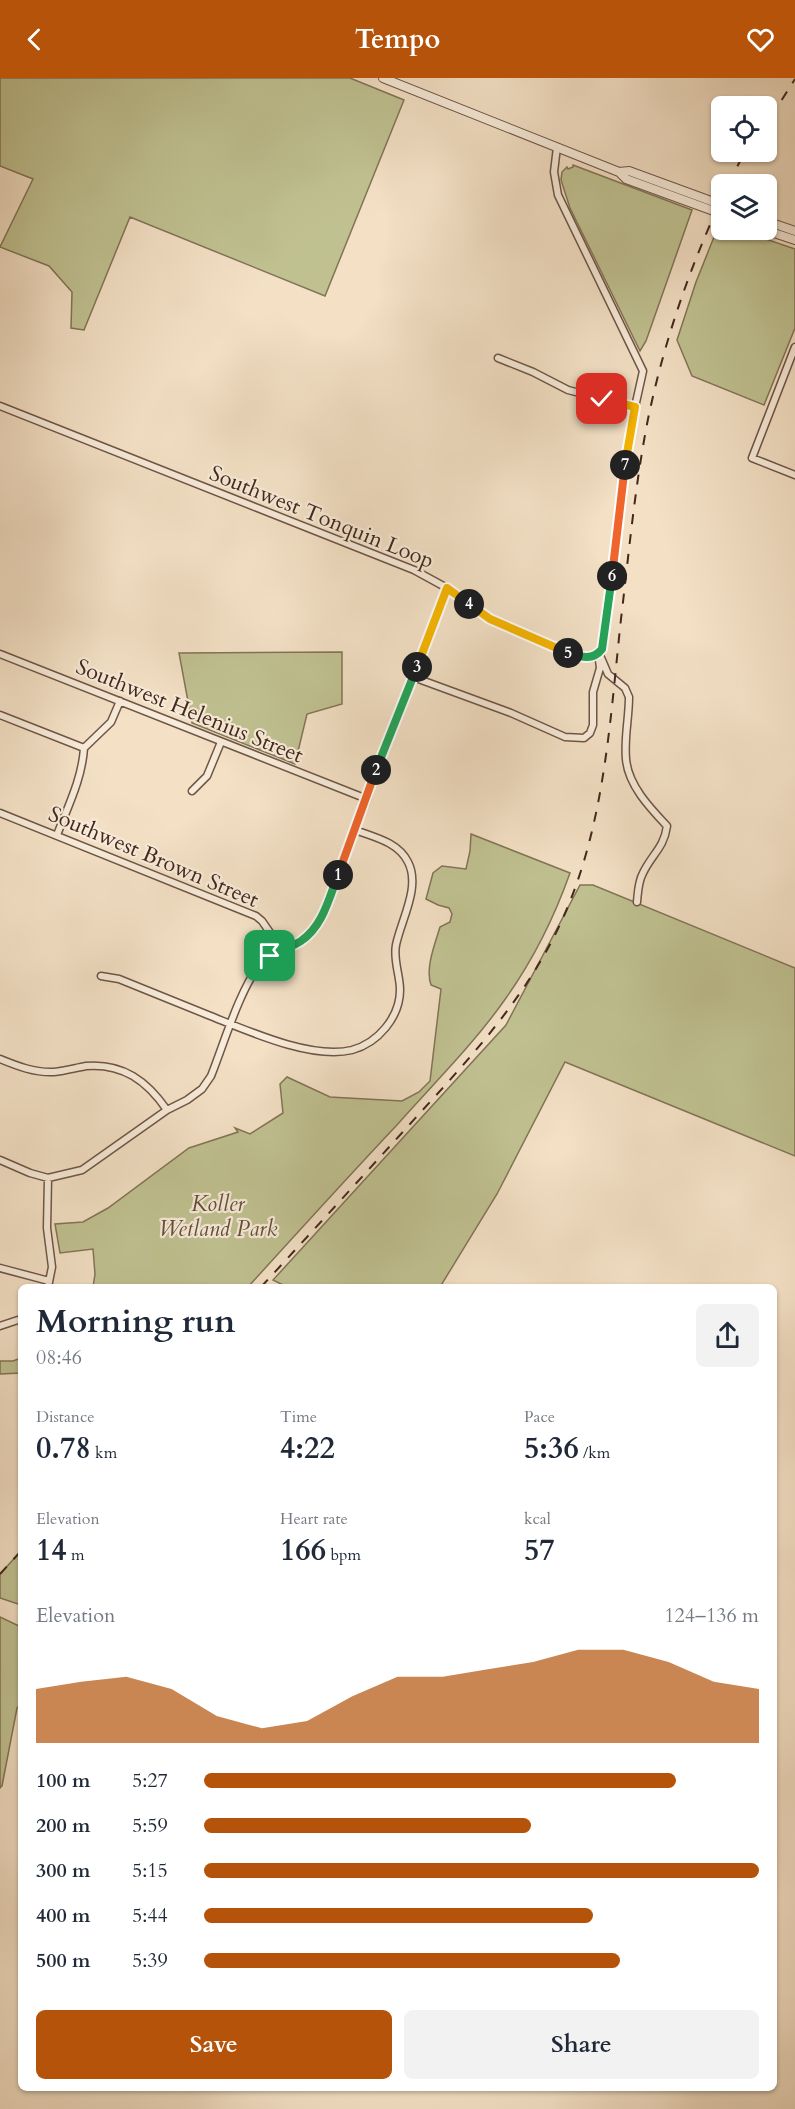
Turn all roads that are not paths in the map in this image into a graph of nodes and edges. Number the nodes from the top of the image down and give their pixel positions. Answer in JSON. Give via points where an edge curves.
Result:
{"nodes":[{"id":1,"x":383,"y":78,"type":"edge"},
{"id":2,"x":557,"y":147,"type":"junction"},
{"id":3,"x":619,"y":172,"type":"junction"},
{"id":4,"x":711,"y":202,"type":"edge"},
{"id":5,"x":711,"y":210,"type":"edge"},
{"id":6,"x":777,"y":225,"type":"edge"},
{"id":7,"x":795,"y":231,"type":"edge"},
{"id":8,"x":777,"y":234,"type":"edge"},
{"id":9,"x":795,"y":240,"type":"edge"},
{"id":10,"x":795,"y":347,"type":"edge"},
{"id":11,"x":498,"y":358,"type":"dead end"},
{"id":12,"x":0,"y":406,"type":"edge"},
{"id":13,"x":635,"y":407,"type":"junction"},
{"id":14,"x":795,"y":475,"type":"edge"},
{"id":15,"x":447,"y":588,"type":"junction"},
{"id":16,"x":598,"y":653,"type":"junction"},
{"id":17,"x":0,"y":654,"type":"edge"},
{"id":18,"x":413,"y":676,"type":"junction"},
{"id":19,"x":120,"y":701,"type":"junction"},
{"id":20,"x":0,"y":715,"type":"edge"},
{"id":21,"x":221,"y":742,"type":"junction"},
{"id":22,"x":84,"y":748,"type":"junction"},
{"id":23,"x":192,"y":791,"type":"dead end"},
{"id":24,"x":367,"y":799,"type":"junction"},
{"id":25,"x":0,"y":813,"type":"edge"},
{"id":26,"x":355,"y":830,"type":"junction"},
{"id":27,"x":57,"y":835,"type":"junction"},
{"id":28,"x":637,"y":902,"type":"dead end"},
{"id":29,"x":282,"y":950,"type":"junction"},
{"id":30,"x":101,"y":976,"type":"dead end"},
{"id":31,"x":231,"y":1024,"type":"junction"},
{"id":32,"x":0,"y":1059,"type":"edge"},
{"id":33,"x":167,"y":1110,"type":"junction"},
{"id":34,"x":0,"y":1160,"type":"edge"},
{"id":35,"x":48,"y":1178,"type":"junction"},
{"id":36,"x":0,"y":1268,"type":"edge"},
{"id":37,"x":48,"y":1284,"type":"edge"},
{"id":38,"x":18,"y":1320,"type":"edge"},
{"id":39,"x":0,"y":1326,"type":"edge"}],
"edges":[{"from":1,"to":2,"type":"street"},
{"from":2,"to":3,"type":"street"},
{"from":2,"to":13,"type":"street","via":[[554,172],[558,195],[643,371]]},
{"from":3,"to":4,"type":"street","via":[[629,171]]},
{"from":3,"to":5,"type":"street","via":[[626,179]]},
{"from":6,"to":7,"type":"street"},
{"from":8,"to":9,"type":"street"},
{"from":10,"to":14,"type":"street","via":[[752,458]]},
{"from":11,"to":13,"type":"street","via":[[568,390]]},
{"from":12,"to":15,"type":"street","name":"Southwest Tonquin Loop","via":[[414,570]]},
{"from":13,"to":16,"type":"street","via":[[604,642]]},
{"from":15,"to":16,"type":"street","name":"Southwest Tonquin Loop","via":[[490,619],[546,644],[585,657]]},
{"from":15,"to":18,"type":"street"},
{"from":16,"to":18,"type":"street","via":[[600,668],[593,692],[593,725],[584,738],[565,737]]},
{"from":16,"to":28,"type":"street","via":[[608,674],[625,688],[629,697],[629,775],[667,826],[666,839],[642,874]]},
{"from":17,"to":19,"type":"street","name":"Southwest Helenius Street"},
{"from":18,"to":24,"type":"street"},
{"from":19,"to":21,"type":"street","name":"Southwest Helenius Street"},
{"from":19,"to":22,"type":"street","via":[[111,722]]},
{"from":20,"to":22,"type":"street"},
{"from":21,"to":23,"type":"street","via":[[207,776]]},
{"from":21,"to":24,"type":"street","name":"Southwest Helenius Street"},
{"from":22,"to":27,"type":"street","via":[[79,779]]},
{"from":24,"to":26,"type":"street"},
{"from":25,"to":27,"type":"street","name":"Southwest Brown Street"},
{"from":26,"to":29,"type":"street","via":[[318,923],[299,942]]},
{"from":26,"to":31,"type":"street","via":[[396,847],[412,872],[395,951],[400,991],[395,1014],[376,1038],[352,1050],[334,1052],[292,1046]]},
{"from":27,"to":29,"type":"street","name":"Southwest Brown Street","via":[[256,916]]},
{"from":29,"to":31,"type":"street","via":[[270,956],[252,976]]},
{"from":30,"to":31,"type":"street","via":[[119,979]]},
{"from":31,"to":33,"type":"street","via":[[207,1082],[187,1100]]},
{"from":32,"to":33,"type":"street","via":[[41,1071],[100,1066],[120,1071],[142,1080]]},
{"from":33,"to":35,"type":"street","via":[[82,1170]]},
{"from":34,"to":35,"type":"street"},
{"from":35,"to":37,"type":"street","via":[[47,1228],[52,1267]]},
{"from":36,"to":37,"type":"street"},
{"from":38,"to":39,"type":"street"}]}
